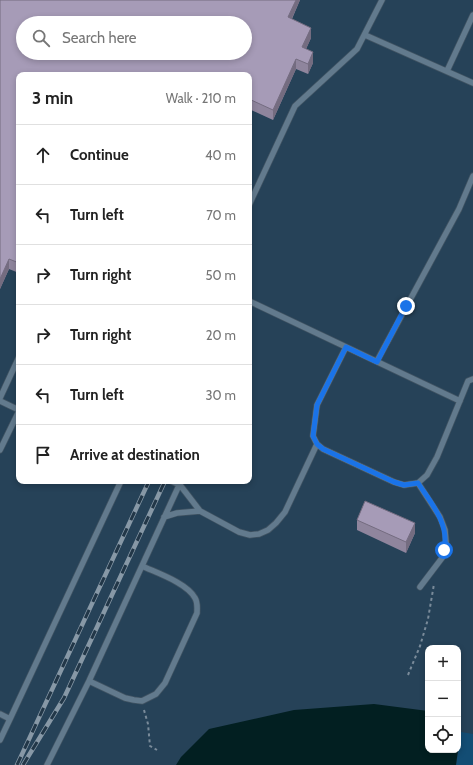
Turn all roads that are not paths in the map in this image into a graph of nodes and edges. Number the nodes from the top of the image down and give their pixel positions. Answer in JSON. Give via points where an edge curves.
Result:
{"nodes":[{"id":1,"x":382,"y":0,"type":"edge"},
{"id":2,"x":473,"y":15,"type":"edge"},
{"id":3,"x":364,"y":35,"type":"junction"},
{"id":4,"x":447,"y":71,"type":"junction"},
{"id":5,"x":472,"y":84,"type":"edge"},
{"id":6,"x":473,"y":176,"type":"edge"},
{"id":7,"x":252,"y":199,"type":"edge"},
{"id":8,"x":252,"y":302,"type":"edge"},
{"id":9,"x":346,"y":347,"type":"junction"},
{"id":10,"x":377,"y":362,"type":"junction"},
{"id":11,"x":16,"y":364,"type":"edge"},
{"id":12,"x":473,"y":379,"type":"edge"},
{"id":13,"x":0,"y":399,"type":"edge"},
{"id":14,"x":460,"y":401,"type":"junction"},
{"id":15,"x":16,"y":408,"type":"edge"},
{"id":16,"x":16,"y":416,"type":"edge"},
{"id":17,"x":317,"y":444,"type":"junction"},
{"id":18,"x":0,"y":450,"type":"edge"},
{"id":19,"x":418,"y":483,"type":"junction"},
{"id":20,"x":121,"y":484,"type":"edge"},
{"id":21,"x":180,"y":484,"type":"edge"},
{"id":22,"x":182,"y":484,"type":"edge"},
{"id":23,"x":200,"y":512,"type":"junction"},
{"id":24,"x":164,"y":517,"type":"junction"},
{"id":25,"x":142,"y":566,"type":"junction"},
{"id":26,"x":420,"y":587,"type":"dead end"},
{"id":27,"x":89,"y":681,"type":"junction"},
{"id":28,"x":0,"y":714,"type":"edge"},
{"id":29,"x":10,"y":719,"type":"junction"},
{"id":30,"x":0,"y":740,"type":"edge"},
{"id":31,"x":47,"y":765,"type":"edge"}],
"edges":[{"from":1,"to":3,"type":"lane"},
{"from":2,"to":4,"type":"lane"},
{"from":3,"to":4,"type":"lane"},
{"from":3,"to":7,"type":"lane","via":[[357,49],[295,106]]},
{"from":4,"to":5,"type":"lane"},
{"from":6,"to":10,"type":"lane"},
{"from":8,"to":9,"type":"lane"},
{"from":9,"to":10,"type":"lane"},
{"from":9,"to":17,"type":"lane","via":[[317,405],[313,436]]},
{"from":10,"to":14,"type":"lane"},
{"from":11,"to":13,"type":"lane"},
{"from":12,"to":14,"type":"lane","via":[[468,381]]},
{"from":13,"to":15,"type":"lane"},
{"from":14,"to":19,"type":"lane","via":[[437,456],[427,475]]},
{"from":16,"to":18,"type":"lane"},
{"from":17,"to":19,"type":"lane","via":[[394,482],[404,485]]},
{"from":17,"to":23,"type":"lane","via":[[285,512],[268,530],[250,535]]},
{"from":19,"to":26,"type":"lane","via":[[440,517],[446,542],[442,558]]},
{"from":20,"to":29,"type":"lane"},
{"from":21,"to":24,"type":"lane"},
{"from":22,"to":23,"type":"lane"},
{"from":23,"to":24,"type":"lane","via":[[177,513]]},
{"from":24,"to":25,"type":"lane"},
{"from":25,"to":27,"type":"lane"},
{"from":25,"to":27,"type":"lane","via":[[184,586],[192,592],[198,606],[166,683],[156,694],[142,701],[125,698]]},
{"from":27,"to":31,"type":"lane"},
{"from":28,"to":29,"type":"lane"},
{"from":29,"to":30,"type":"lane"}]}
